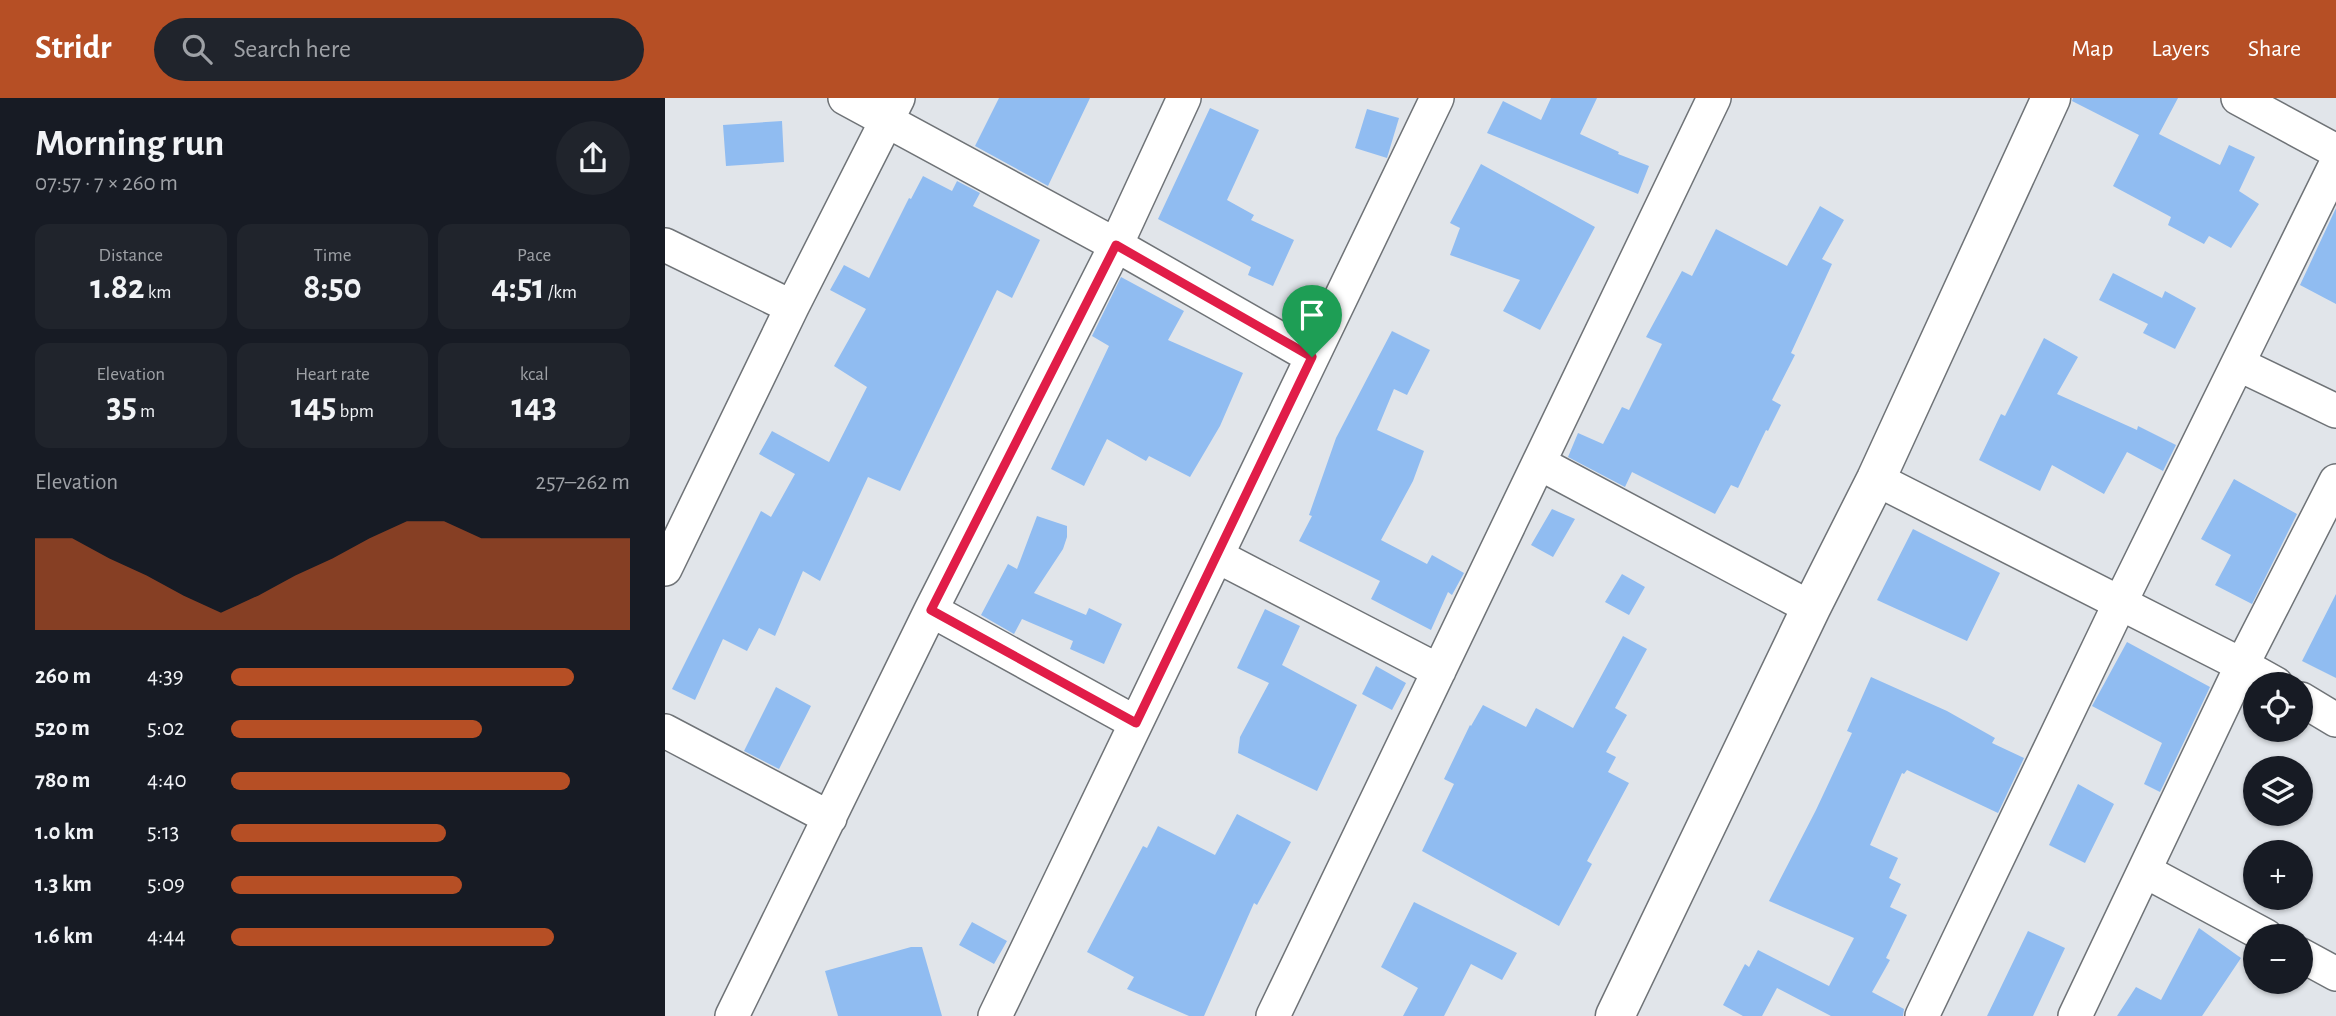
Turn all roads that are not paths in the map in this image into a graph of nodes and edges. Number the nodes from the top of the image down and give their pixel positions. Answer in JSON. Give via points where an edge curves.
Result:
{"nodes":[{"id":1,"x":845,"y":98,"type":"edge"},
{"id":2,"x":1184,"y":98,"type":"edge"},
{"id":3,"x":1437,"y":98,"type":"edge"},
{"id":4,"x":1714,"y":98,"type":"edge"},
{"id":5,"x":2050,"y":98,"type":"edge"},
{"id":6,"x":2238,"y":98,"type":"edge"},
{"id":7,"x":893,"y":109,"type":"edge"},
{"id":8,"x":2336,"y":151,"type":"edge"},
{"id":9,"x":2336,"y":164,"type":"edge"},
{"id":10,"x":665,"y":245,"type":"edge"},
{"id":11,"x":1116,"y":245,"type":"junction"},
{"id":12,"x":792,"y":307,"type":"junction"},
{"id":13,"x":1312,"y":357,"type":"junction"},
{"id":14,"x":2238,"y":364,"type":"junction"},
{"id":15,"x":2336,"y":411,"type":"edge"},
{"id":16,"x":1539,"y":463,"type":"junction"},
{"id":17,"x":1876,"y":480,"type":"junction"},
{"id":18,"x":2336,"y":481,"type":"edge"},
{"id":19,"x":1217,"y":555,"type":"junction"},
{"id":20,"x":665,"y":569,"type":"edge"},
{"id":21,"x":2120,"y":603,"type":"junction"},
{"id":22,"x":1811,"y":608,"type":"junction"},
{"id":23,"x":931,"y":610,"type":"junction"},
{"id":24,"x":2242,"y":665,"type":"junction"},
{"id":25,"x":1439,"y":671,"type":"junction"},
{"id":26,"x":2255,"y":672,"type":"edge"},
{"id":27,"x":2313,"y":706,"type":"edge"},
{"id":28,"x":2336,"y":720,"type":"edge"},
{"id":29,"x":1136,"y":723,"type":"junction"},
{"id":30,"x":665,"y":731,"type":"edge"},
{"id":31,"x":829,"y":818,"type":"junction"},
{"id":32,"x":2145,"y":872,"type":"junction"},
{"id":33,"x":2243,"y":924,"type":"edge"},
{"id":34,"x":2313,"y":962,"type":"edge"},
{"id":35,"x":2336,"y":974,"type":"edge"},
{"id":36,"x":732,"y":1016,"type":"edge"},
{"id":37,"x":995,"y":1016,"type":"edge"},
{"id":38,"x":1273,"y":1016,"type":"edge"},
{"id":39,"x":1615,"y":1016,"type":"edge"},
{"id":40,"x":1923,"y":1016,"type":"edge"},
{"id":41,"x":2075,"y":1016,"type":"edge"}],
"edges":[{"from":1,"to":7,"type":"street"},
{"from":2,"to":11,"type":"street"},
{"from":3,"to":13,"type":"street"},
{"from":4,"to":16,"type":"street"},
{"from":5,"to":17,"type":"street"},
{"from":6,"to":8,"type":"street"},
{"from":7,"to":11,"type":"street"},
{"from":7,"to":12,"type":"street"},
{"from":9,"to":14,"type":"street"},
{"from":10,"to":12,"type":"street"},
{"from":11,"to":13,"type":"street"},
{"from":11,"to":23,"type":"street"},
{"from":12,"to":20,"type":"street"},
{"from":13,"to":19,"type":"street"},
{"from":14,"to":15,"type":"street"},
{"from":14,"to":21,"type":"street"},
{"from":16,"to":22,"type":"street"},
{"from":16,"to":25,"type":"street"},
{"from":17,"to":21,"type":"street"},
{"from":17,"to":22,"type":"street"},
{"from":18,"to":24,"type":"street"},
{"from":19,"to":25,"type":"street"},
{"from":19,"to":29,"type":"street"},
{"from":21,"to":24,"type":"street"},
{"from":21,"to":40,"type":"street"},
{"from":22,"to":39,"type":"street"},
{"from":23,"to":29,"type":"street"},
{"from":23,"to":31,"type":"street"},
{"from":24,"to":26,"type":"street"},
{"from":24,"to":32,"type":"street"},
{"from":25,"to":38,"type":"street"},
{"from":27,"to":28,"type":"street"},
{"from":29,"to":37,"type":"street"},
{"from":30,"to":31,"type":"street"},
{"from":31,"to":36,"type":"street"},
{"from":32,"to":33,"type":"street"},
{"from":32,"to":41,"type":"street"},
{"from":34,"to":35,"type":"street"}]}
